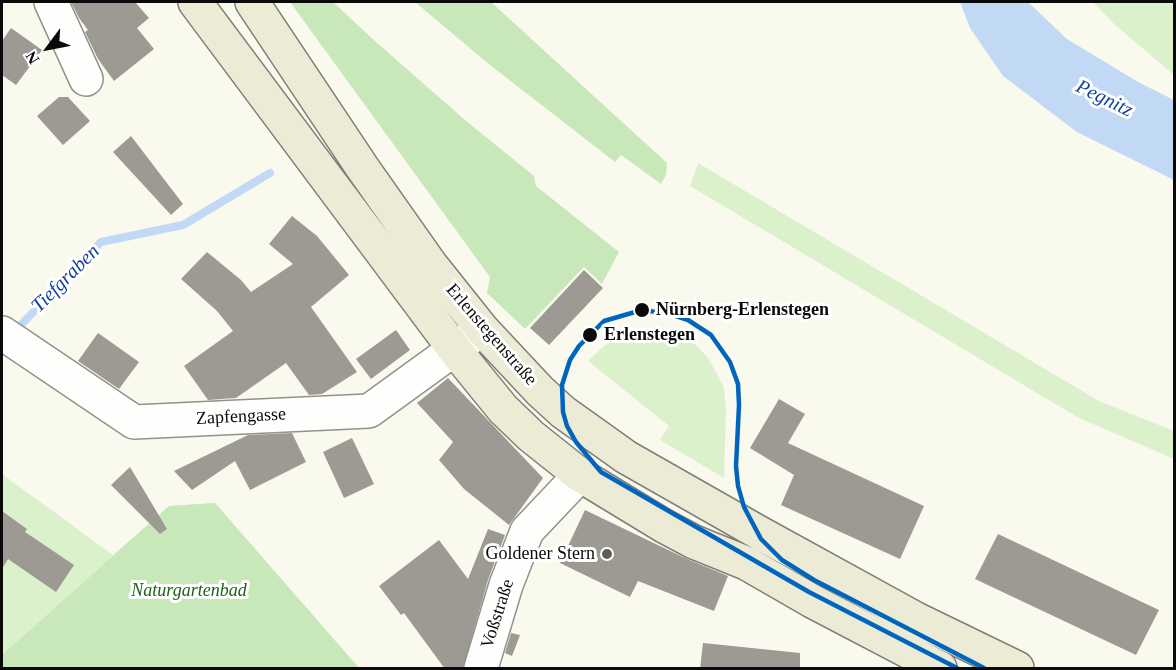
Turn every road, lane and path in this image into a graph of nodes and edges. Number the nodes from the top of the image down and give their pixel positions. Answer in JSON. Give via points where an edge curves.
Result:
{"nodes":[{"id":1,"x":51,"y":2,"type":"edge"},
{"id":2,"x":195,"y":2,"type":"edge"},
{"id":3,"x":252,"y":2,"type":"edge"},
{"id":4,"x":86,"y":79,"type":"dead end"},
{"id":5,"x":375,"y":187,"type":"junction"},
{"id":6,"x":347,"y":206,"type":"junction"},
{"id":7,"x":482,"y":329,"type":"junction"},
{"id":8,"x":8,"y":338,"type":"edge"},
{"id":9,"x":455,"y":350,"type":"junction"},
{"id":10,"x":580,"y":475,"type":"junction"},
{"id":11,"x":916,"y":619,"type":"junction"},
{"id":12,"x":899,"y":648,"type":"junction"},
{"id":13,"x":481,"y":669,"type":"edge"},
{"id":14,"x":940,"y":669,"type":"edge"},
{"id":15,"x":1017,"y":669,"type":"edge"}],
"edges":[{"from":1,"to":4,"type":"street"},
{"from":2,"to":6,"type":"main road","name":"Erlenstegenstraße"},
{"from":3,"to":5,"type":"main road","name":"Erlenstegenstraße"},
{"from":5,"to":6,"type":"main road"},
{"from":5,"to":7,"type":"main road","name":"Erlenstegenstraße"},
{"from":6,"to":9,"type":"main road","name":"Erlenstegenstraße"},
{"from":7,"to":9,"type":"street","name":"Zapfengasse"},
{"from":7,"to":11,"type":"main road","name":"Erlenstegenstraße","via":[[552,402],[612,447]]},
{"from":8,"to":9,"type":"street","name":"Zapfengasse","via":[[134,422],[369,411]]},
{"from":9,"to":10,"type":"main road","name":"Erlenstegenstraße","via":[[509,415]]},
{"from":10,"to":12,"type":"main road","name":"Erlenstegenstraße","via":[[694,542],[746,563]]},
{"from":10,"to":13,"type":"street","name":"Voßstraße","via":[[527,531]]},
{"from":11,"to":12,"type":"main road"},
{"from":11,"to":15,"type":"main road","name":"Erlenstegenstraße"},
{"from":12,"to":14,"type":"main road","name":"Erlenstegenstraße"}]}
